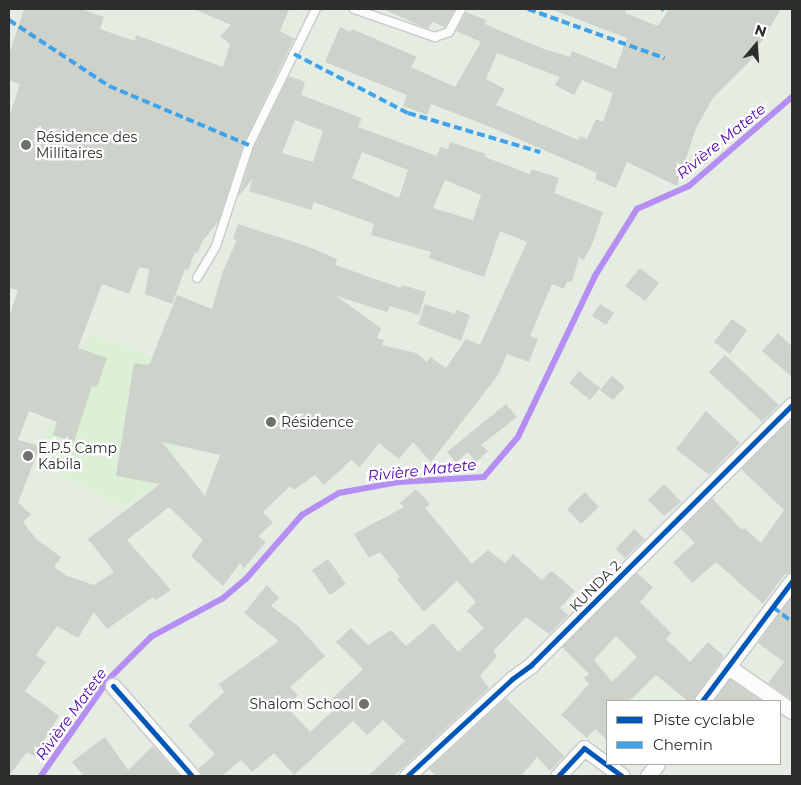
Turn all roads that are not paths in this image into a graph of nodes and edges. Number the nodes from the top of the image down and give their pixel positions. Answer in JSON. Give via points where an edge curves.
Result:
{"nodes":[{"id":1,"x":316,"y":9,"type":"edge"},
{"id":2,"x":354,"y":9,"type":"edge"},
{"id":3,"x":461,"y":9,"type":"edge"},
{"id":4,"x":197,"y":278,"type":"dead end"},
{"id":5,"x":792,"y":405,"type":"edge"},
{"id":6,"x":792,"y":581,"type":"edge"},
{"id":7,"x":727,"y":666,"type":"junction"},
{"id":8,"x":113,"y":686,"type":"dead end"},
{"id":9,"x":703,"y":700,"type":"edge"},
{"id":10,"x":776,"y":700,"type":"edge"},
{"id":11,"x":781,"y":703,"type":"edge"},
{"id":12,"x":792,"y":711,"type":"edge"},
{"id":13,"x":606,"y":764,"type":"edge"},
{"id":14,"x":607,"y":765,"type":"edge"},
{"id":15,"x":656,"y":765,"type":"edge"},
{"id":16,"x":192,"y":776,"type":"edge"},
{"id":17,"x":407,"y":776,"type":"edge"},
{"id":18,"x":558,"y":776,"type":"edge"},
{"id":19,"x":622,"y":776,"type":"edge"},
{"id":20,"x":648,"y":776,"type":"edge"}],
"edges":[{"from":1,"to":4,"type":"lane","via":[[249,145],[216,246]]},
{"from":2,"to":3,"type":"lane","via":[[435,37],[449,32]]},
{"from":5,"to":17,"type":"street","name":"KUNDA 2","via":[[531,665]]},
{"from":6,"to":7,"type":"street"},
{"from":7,"to":9,"type":"street"},
{"from":7,"to":10,"type":"street"},
{"from":8,"to":16,"type":"street"},
{"from":11,"to":12,"type":"street"},
{"from":13,"to":18,"type":"street","via":[[584,748]]},
{"from":14,"to":19,"type":"street"},
{"from":15,"to":20,"type":"street"}]}
